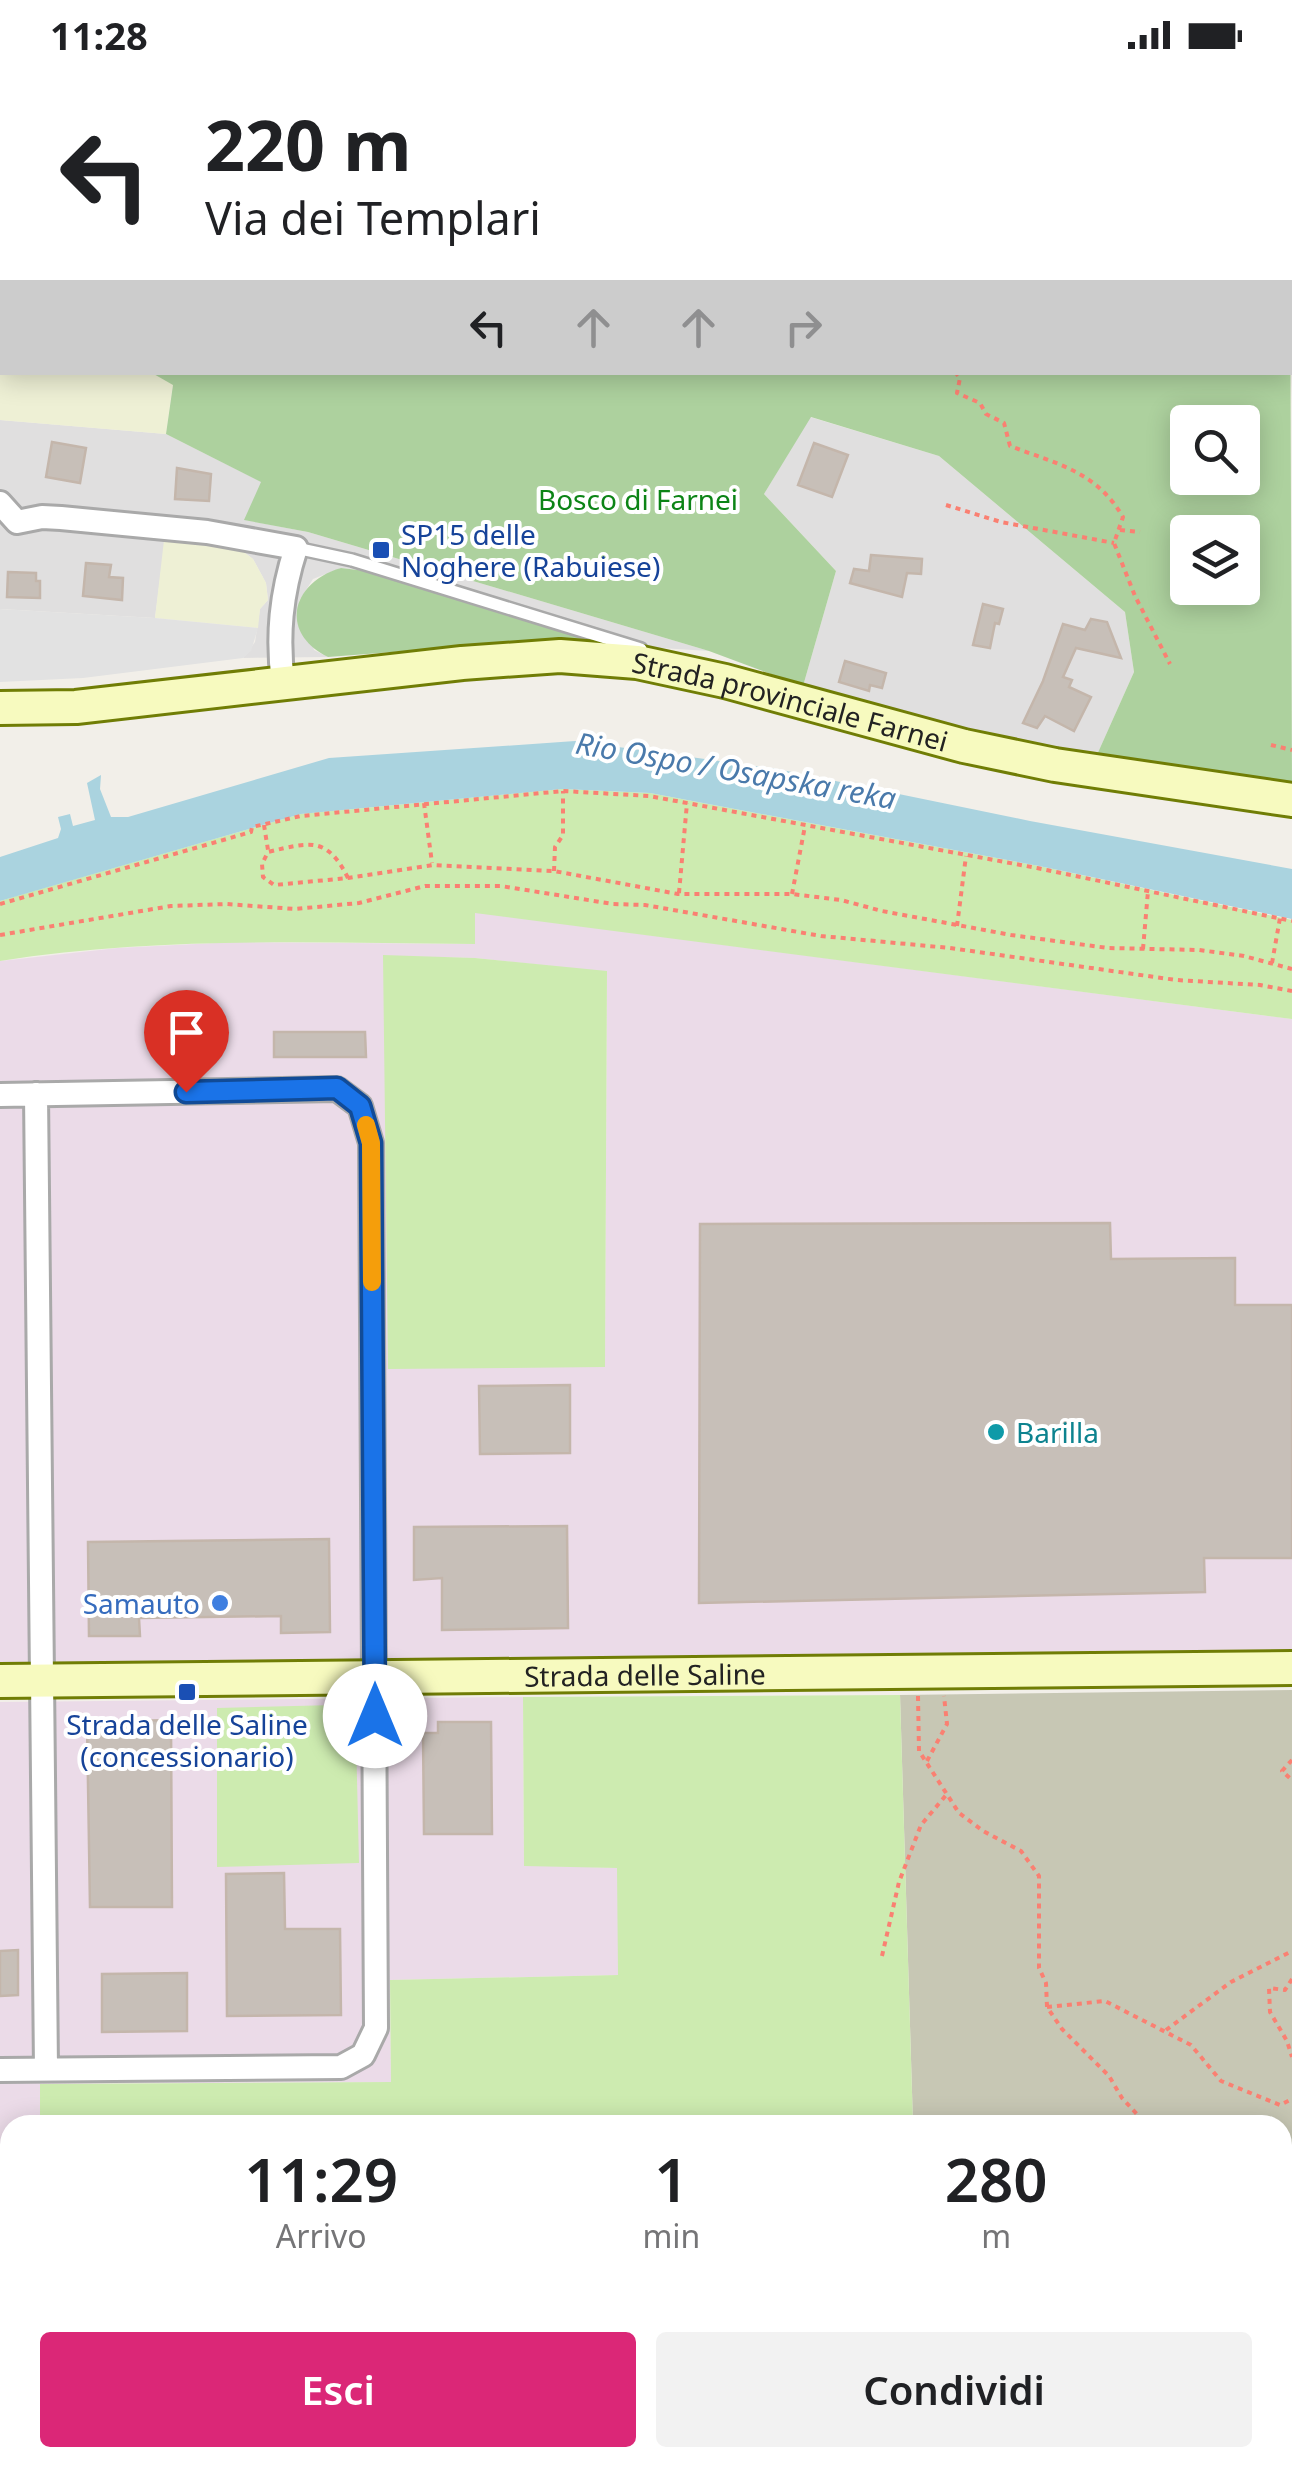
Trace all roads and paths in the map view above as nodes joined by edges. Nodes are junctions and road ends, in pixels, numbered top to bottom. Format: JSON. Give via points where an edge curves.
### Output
{"nodes":[{"id":1,"x":958,"y":375,"type":"edge"},
{"id":2,"x":0,"y":503,"type":"edge"},
{"id":3,"x":946,"y":505,"type":"dead end"},
{"id":4,"x":1118,"y":530,"type":"junction"},
{"id":5,"x":1140,"y":532,"type":"dead end"},
{"id":6,"x":1114,"y":544,"type":"junction"},
{"id":7,"x":296,"y":548,"type":"junction"},
{"id":8,"x":1170,"y":664,"type":"dead end"},
{"id":9,"x":725,"y":680,"type":"junction"},
{"id":10,"x":283,"y":684,"type":"junction"},
{"id":11,"x":0,"y":708,"type":"edge"},
{"id":12,"x":1270,"y":744,"type":"dead end"},
{"id":13,"x":1292,"y":750,"type":"edge"},
{"id":14,"x":563,"y":791,"type":"junction"},
{"id":15,"x":1292,"y":800,"type":"edge"},
{"id":16,"x":424,"y":803,"type":"junction"},
{"id":17,"x":688,"y":803,"type":"junction"},
{"id":18,"x":264,"y":824,"type":"junction"},
{"id":19,"x":806,"y":826,"type":"junction"},
{"id":20,"x":268,"y":852,"type":"junction"},
{"id":21,"x":966,"y":856,"type":"junction"},
{"id":22,"x":432,"y":864,"type":"junction"},
{"id":23,"x":554,"y":871,"type":"junction"},
{"id":24,"x":348,"y":878,"type":"junction"},
{"id":25,"x":1148,"y":891,"type":"junction"},
{"id":26,"x":678,"y":894,"type":"junction"},
{"id":27,"x":792,"y":894,"type":"junction"},
{"id":28,"x":0,"y":904,"type":"edge"},
{"id":29,"x":1280,"y":918,"type":"junction"},
{"id":30,"x":1292,"y":921,"type":"edge"},
{"id":31,"x":956,"y":926,"type":"junction"},
{"id":32,"x":0,"y":935,"type":"edge"},
{"id":33,"x":1143,"y":949,"type":"junction"},
{"id":34,"x":1272,"y":964,"type":"junction"},
{"id":35,"x":1292,"y":969,"type":"edge"},
{"id":36,"x":1292,"y":991,"type":"edge"},
{"id":37,"x":36,"y":1094,"type":"junction"},
{"id":38,"x":0,"y":1095,"type":"edge"},
{"id":39,"x":1292,"y":1668,"type":"edge"},
{"id":40,"x":931,"y":1671,"type":"junction"},
{"id":41,"x":374,"y":1677,"type":"junction"},
{"id":42,"x":42,"y":1681,"type":"junction"},
{"id":43,"x":0,"y":1682,"type":"edge"},
{"id":44,"x":1292,"y":1760,"type":"edge"},
{"id":45,"x":926,"y":1762,"type":"junction"},
{"id":46,"x":1292,"y":1780,"type":"edge"},
{"id":47,"x":947,"y":1794,"type":"junction"},
{"id":48,"x":1292,"y":1951,"type":"edge"},
{"id":49,"x":882,"y":1956,"type":"dead end"},
{"id":50,"x":1292,"y":1979,"type":"edge"},
{"id":51,"x":1047,"y":2007,"type":"junction"},
{"id":52,"x":1166,"y":2030,"type":"junction"},
{"id":53,"x":1292,"y":2058,"type":"edge"},
{"id":54,"x":46,"y":2069,"type":"junction"},
{"id":55,"x":0,"y":2070,"type":"edge"},
{"id":56,"x":1292,"y":2099,"type":"edge"},
{"id":57,"x":1138,"y":2115,"type":"edge"}],
"edges":[{"from":1,"to":4,"type":"path","via":[[958,393],[1004,423],[1010,446],[1086,474],[1115,504],[1122,517]]},
{"from":2,"to":7,"type":"street","via":[[17,522],[61,518]]},
{"from":3,"to":6,"type":"path"},
{"from":4,"to":5,"type":"path"},
{"from":4,"to":6,"type":"path"},
{"from":6,"to":8,"type":"path"},
{"from":7,"to":9,"type":"lane","via":[[569,626]]},
{"from":7,"to":10,"type":"street","via":[[283,588]]},
{"from":9,"to":10,"type":"main road","name":"Strada provinciale Farnei","via":[[637,662],[560,656]]},
{"from":9,"to":15,"type":"main road","name":"Strada provinciale Farnei","via":[[964,746]]},
{"from":10,"to":11,"type":"main road","name":"Strada provinciale Farnei","via":[[76,707]]},
{"from":12,"to":13,"type":"path"},
{"from":14,"to":16,"type":"path"},
{"from":14,"to":17,"type":"path"},
{"from":14,"to":23,"type":"path"},
{"from":16,"to":18,"type":"path"},
{"from":16,"to":22,"type":"path"},
{"from":17,"to":19,"type":"path"},
{"from":17,"to":26,"type":"path"},
{"from":18,"to":20,"type":"path"},
{"from":18,"to":28,"type":"path"},
{"from":19,"to":21,"type":"path"},
{"from":19,"to":27,"type":"path"},
{"from":20,"to":24,"type":"path","via":[[324,846]]},
{"from":20,"to":24,"type":"path","via":[[263,877],[274,885]]},
{"from":21,"to":25,"type":"path"},
{"from":21,"to":31,"type":"path"},
{"from":22,"to":23,"type":"path"},
{"from":22,"to":24,"type":"path"},
{"from":23,"to":26,"type":"path"},
{"from":25,"to":29,"type":"path"},
{"from":25,"to":33,"type":"path"},
{"from":26,"to":27,"type":"path"},
{"from":27,"to":31,"type":"path"},
{"from":29,"to":30,"type":"path"},
{"from":29,"to":34,"type":"path"},
{"from":31,"to":33,"type":"path"},
{"from":32,"to":36,"type":"path","via":[[170,906],[295,909],[359,903],[425,886],[501,886],[821,936]]},
{"from":33,"to":34,"type":"path","via":[[1200,950]]},
{"from":34,"to":35,"type":"path"},
{"from":37,"to":38,"type":"street"},
{"from":37,"to":41,"type":"street","via":[[337,1088],[360,1106],[371,1143]]},
{"from":37,"to":42,"type":"street"},
{"from":39,"to":40,"type":"main road","name":"Strada delle Saline"},
{"from":40,"to":41,"type":"main road","name":"Strada delle Saline"},
{"from":40,"to":45,"type":"path","via":[[919,1752]]},
{"from":40,"to":45,"type":"path","via":[[944,1693],[947,1724]]},
{"from":41,"to":42,"type":"main road","name":"Strada delle Saline"},
{"from":41,"to":54,"type":"street","via":[[376,2028],[363,2054],[340,2066]]},
{"from":42,"to":43,"type":"main road","name":"Strada delle Saline"},
{"from":42,"to":54,"type":"street"},
{"from":44,"to":46,"type":"path","via":[[1282,1771]]},
{"from":45,"to":47,"type":"path"},
{"from":47,"to":49,"type":"path","via":[[922,1825],[898,1882]]},
{"from":47,"to":51,"type":"path","via":[[971,1822],[1021,1851],[1039,1876],[1039,1968]]},
{"from":48,"to":52,"type":"path","via":[[1231,1982]]},
{"from":50,"to":53,"type":"path","via":[[1285,1990],[1269,1988],[1268,2000]]},
{"from":51,"to":52,"type":"path","via":[[1105,2001]]},
{"from":51,"to":57,"type":"path"},
{"from":52,"to":56,"type":"path","via":[[1192,2045],[1220,2080],[1280,2105]]},
{"from":54,"to":55,"type":"street"}]}
